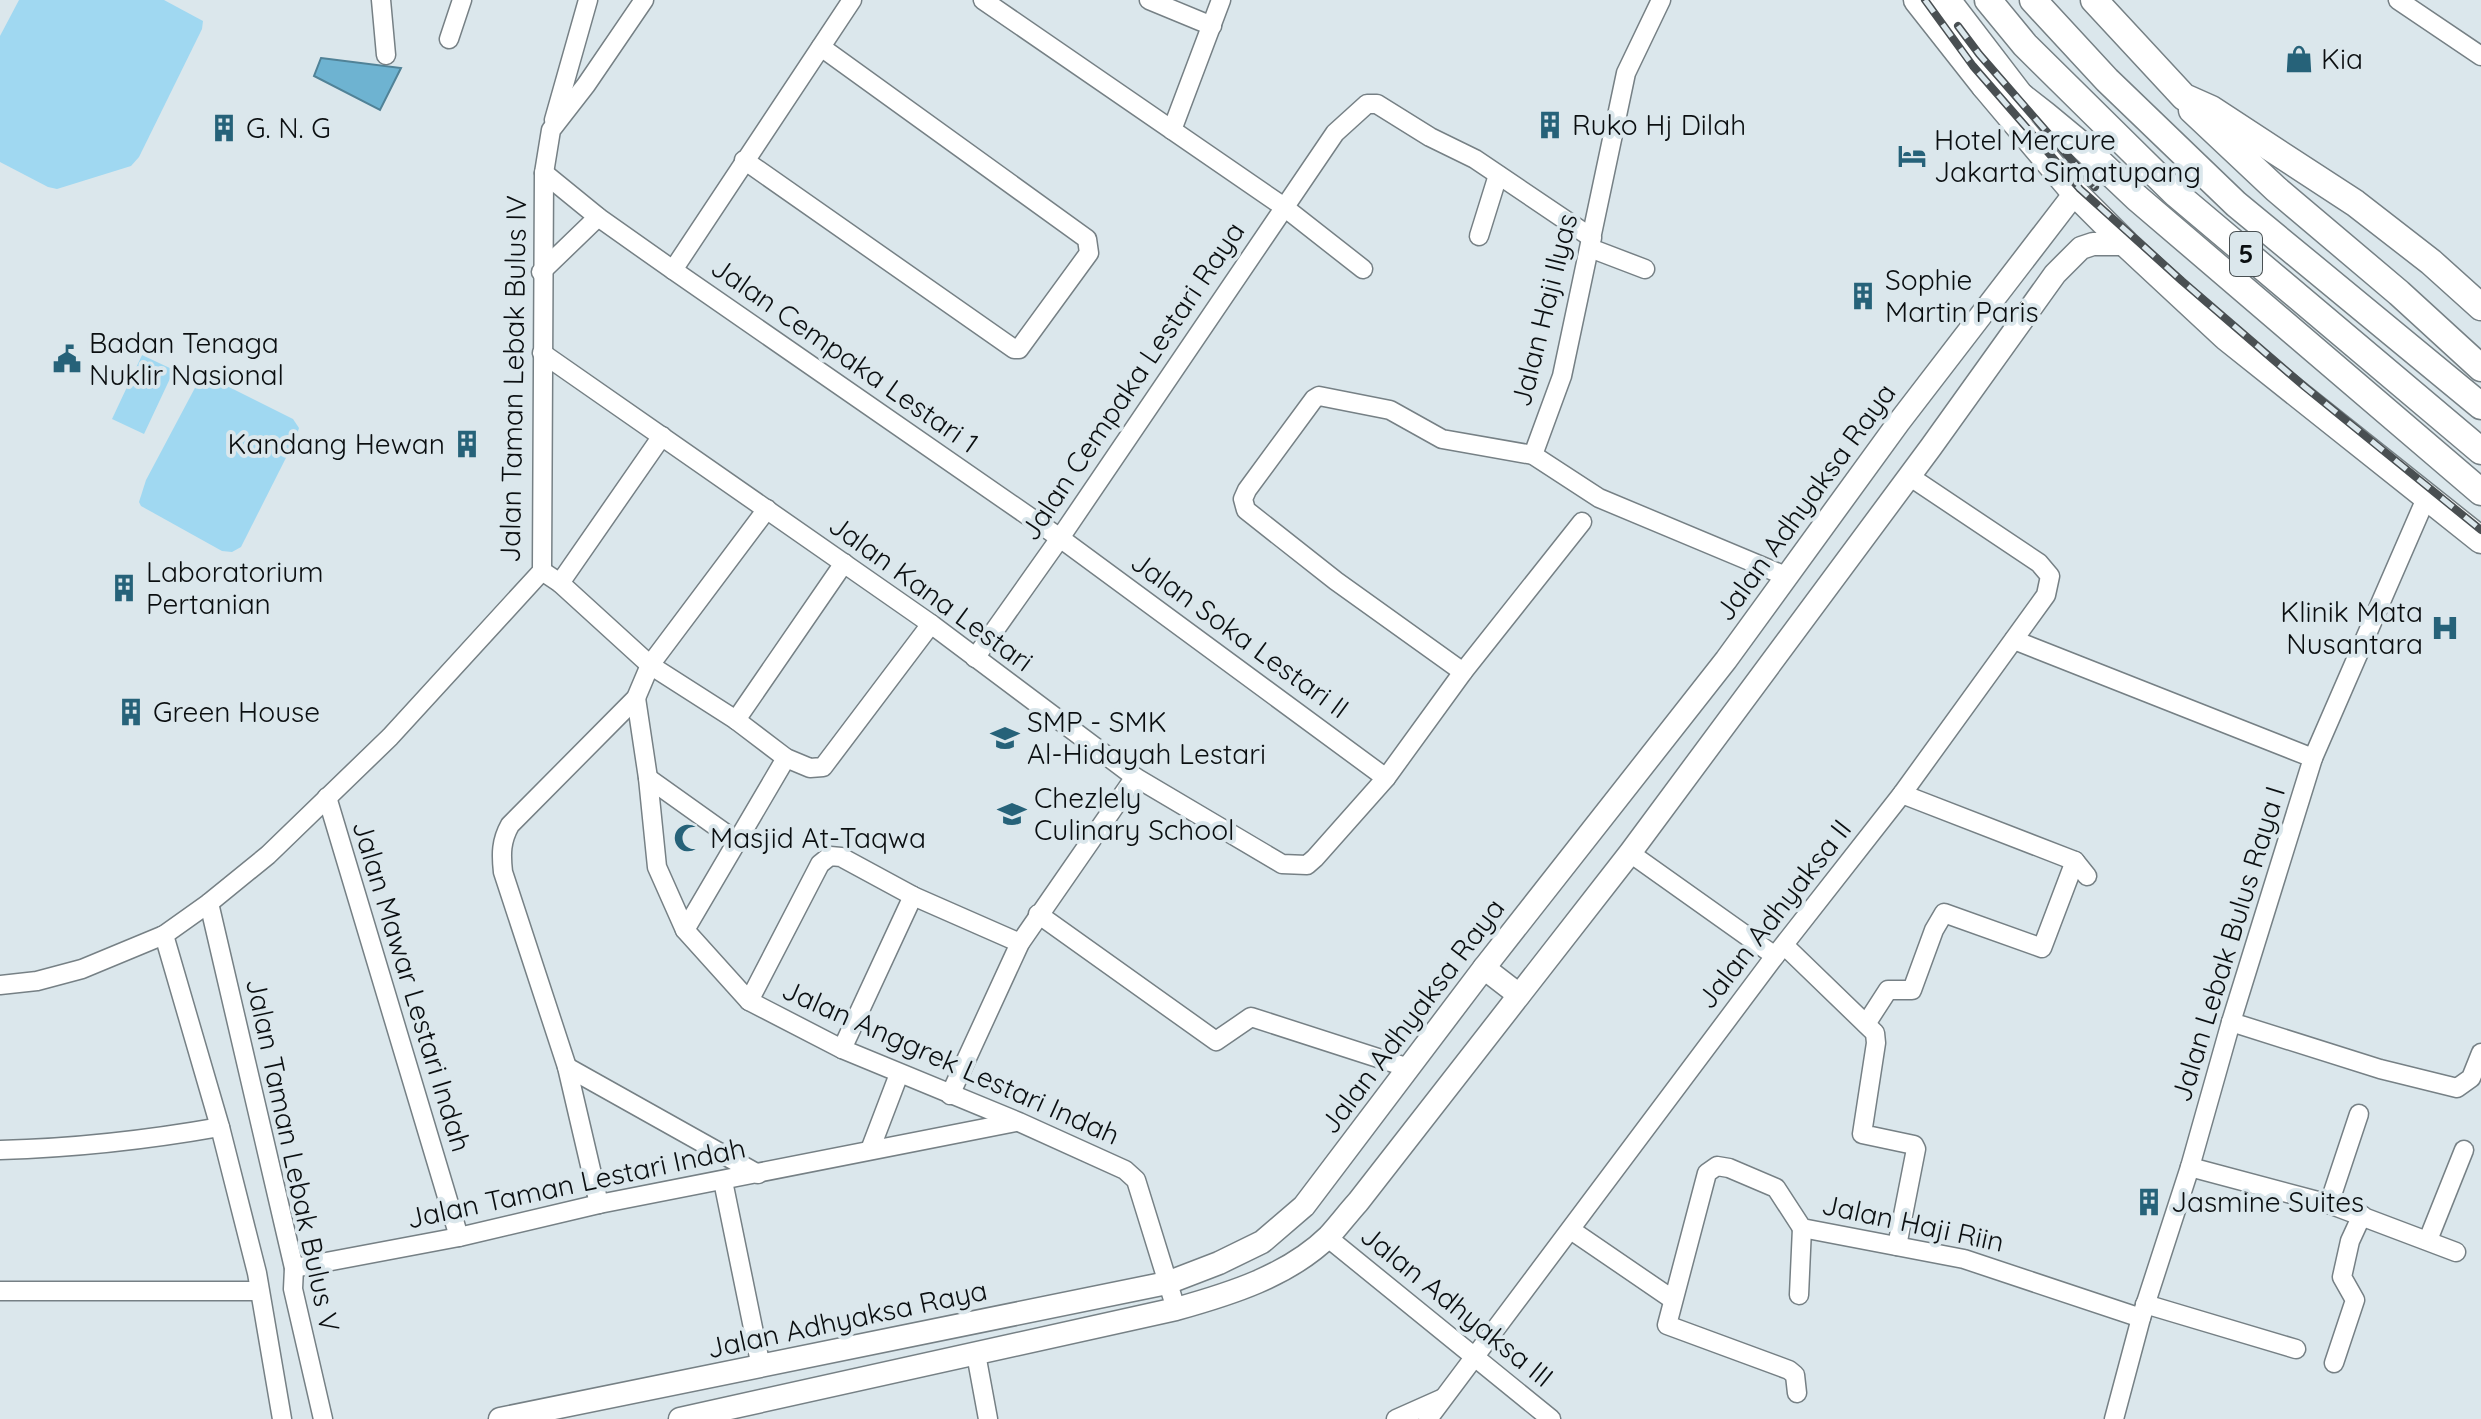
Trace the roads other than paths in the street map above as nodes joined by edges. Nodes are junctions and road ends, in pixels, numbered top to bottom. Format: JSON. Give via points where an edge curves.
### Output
{"nodes":[{"id":1,"x":381,"y":0,"type":"edge"},
{"id":2,"x":462,"y":0,"type":"edge"},
{"id":3,"x":588,"y":0,"type":"edge"},
{"id":4,"x":644,"y":0,"type":"edge"},
{"id":5,"x":852,"y":0,"type":"edge"},
{"id":6,"x":983,"y":0,"type":"edge"},
{"id":7,"x":1149,"y":0,"type":"edge"},
{"id":8,"x":1221,"y":0,"type":"edge"},
{"id":9,"x":1661,"y":0,"type":"edge"},
{"id":10,"x":1917,"y":0,"type":"edge"},
{"id":11,"x":1947,"y":0,"type":"edge"},
{"id":12,"x":1988,"y":0,"type":"edge"},
{"id":13,"x":2033,"y":0,"type":"edge"},
{"id":14,"x":2094,"y":0,"type":"edge"},
{"id":15,"x":2398,"y":0,"type":"edge"},
{"id":16,"x":1212,"y":26,"type":"junction"},
{"id":17,"x":449,"y":39,"type":"dead end"},
{"id":18,"x":821,"y":47,"type":"junction"},
{"id":19,"x":386,"y":55,"type":"dead end"},
{"id":20,"x":2481,"y":56,"type":"edge"},
{"id":21,"x":1984,"y":85,"type":"junction"},
{"id":22,"x":2022,"y":97,"type":"junction"},
{"id":23,"x":2184,"y":97,"type":"junction"},
{"id":24,"x":551,"y":130,"type":"junction"},
{"id":25,"x":1172,"y":130,"type":"junction"},
{"id":26,"x":744,"y":160,"type":"junction"},
{"id":27,"x":544,"y":173,"type":"junction"},
{"id":28,"x":1498,"y":175,"type":"junction"},
{"id":29,"x":2075,"y":193,"type":"junction"},
{"id":30,"x":1284,"y":207,"type":"junction"},
{"id":31,"x":598,"y":217,"type":"junction"},
{"id":32,"x":2117,"y":235,"type":"junction"},
{"id":33,"x":1479,"y":236,"type":"dead end"},
{"id":34,"x":1591,"y":243,"type":"junction"},
{"id":35,"x":1363,"y":269,"type":"dead end"},
{"id":36,"x":1645,"y":269,"type":"dead end"},
{"id":37,"x":673,"y":270,"type":"junction"},
{"id":38,"x":541,"y":272,"type":"junction"},
{"id":39,"x":2481,"y":307,"type":"edge"},
{"id":40,"x":542,"y":353,"type":"junction"},
{"id":41,"x":2481,"y":368,"type":"edge"},
{"id":42,"x":2481,"y":406,"type":"edge"},
{"id":43,"x":662,"y":436,"type":"junction"},
{"id":44,"x":2481,"y":451,"type":"edge"},
{"id":45,"x":1533,"y":455,"type":"junction"},
{"id":46,"x":1909,"y":476,"type":"junction"},
{"id":47,"x":2481,"y":492,"type":"edge"},
{"id":48,"x":2427,"y":496,"type":"junction"},
{"id":49,"x":767,"y":509,"type":"junction"},
{"id":50,"x":1582,"y":522,"type":"dead end"},
{"id":51,"x":1060,"y":538,"type":"junction"},
{"id":52,"x":2481,"y":540,"type":"edge"},
{"id":53,"x":844,"y":563,"type":"junction"},
{"id":54,"x":542,"y":571,"type":"junction"},
{"id":55,"x":1788,"y":577,"type":"junction"},
{"id":56,"x":560,"y":583,"type":"junction"},
{"id":57,"x":931,"y":624,"type":"junction"},
{"id":58,"x":2014,"y":640,"type":"junction"},
{"id":59,"x":975,"y":658,"type":"junction"},
{"id":60,"x":650,"y":665,"type":"junction"},
{"id":61,"x":1463,"y":672,"type":"junction"},
{"id":62,"x":636,"y":698,"type":"junction"},
{"id":63,"x":736,"y":720,"type":"junction"},
{"id":64,"x":786,"y":758,"type":"junction"},
{"id":65,"x":2313,"y":758,"type":"junction"},
{"id":66,"x":1135,"y":777,"type":"junction"},
{"id":67,"x":648,"y":778,"type":"junction"},
{"id":68,"x":1386,"y":778,"type":"junction"},
{"id":69,"x":1902,"y":794,"type":"junction"},
{"id":70,"x":327,"y":797,"type":"junction"},
{"id":71,"x":735,"y":840,"type":"junction"},
{"id":72,"x":1630,"y":853,"type":"junction"},
{"id":73,"x":913,"y":896,"type":"junction"},
{"id":74,"x":209,"y":903,"type":"junction"},
{"id":75,"x":1038,"y":914,"type":"junction"},
{"id":76,"x":685,"y":930,"type":"junction"},
{"id":77,"x":164,"y":935,"type":"junction"},
{"id":78,"x":1020,"y":943,"type":"junction"},
{"id":79,"x":1780,"y":951,"type":"junction"},
{"id":80,"x":1484,"y":968,"type":"junction"},
{"id":81,"x":0,"y":985,"type":"edge"},
{"id":82,"x":1519,"y":995,"type":"junction"},
{"id":83,"x":749,"y":1001,"type":"junction"},
{"id":84,"x":2231,"y":1022,"type":"junction"},
{"id":85,"x":1870,"y":1028,"type":"junction"},
{"id":86,"x":842,"y":1049,"type":"junction"},
{"id":87,"x":2481,"y":1053,"type":"edge"},
{"id":88,"x":567,"y":1067,"type":"junction"},
{"id":89,"x":1409,"y":1068,"type":"junction"},
{"id":90,"x":899,"y":1074,"type":"junction"},
{"id":91,"x":950,"y":1095,"type":"junction"},
{"id":92,"x":2359,"y":1114,"type":"dead end"},
{"id":93,"x":1019,"y":1122,"type":"junction"},
{"id":94,"x":220,"y":1127,"type":"junction"},
{"id":95,"x":0,"y":1150,"type":"edge"},
{"id":96,"x":870,"y":1150,"type":"junction"},
{"id":97,"x":2464,"y":1150,"type":"dead end"},
{"id":98,"x":2190,"y":1167,"type":"junction"},
{"id":99,"x":758,"y":1174,"type":"junction"},
{"id":100,"x":723,"y":1181,"type":"junction"},
{"id":101,"x":599,"y":1204,"type":"junction"},
{"id":102,"x":2329,"y":1204,"type":"junction"},
{"id":103,"x":2362,"y":1215,"type":"junction"},
{"id":104,"x":1802,"y":1228,"type":"junction"},
{"id":105,"x":1571,"y":1230,"type":"junction"},
{"id":106,"x":459,"y":1237,"type":"junction"},
{"id":107,"x":1327,"y":1237,"type":"junction"},
{"id":108,"x":2428,"y":1240,"type":"junction"},
{"id":109,"x":1897,"y":1246,"type":"junction"},
{"id":110,"x":2456,"y":1252,"type":"dead end"},
{"id":111,"x":294,"y":1268,"type":"junction"},
{"id":112,"x":1167,"y":1283,"type":"junction"},
{"id":113,"x":0,"y":1291,"type":"edge"},
{"id":114,"x":259,"y":1291,"type":"junction"},
{"id":115,"x":1799,"y":1295,"type":"dead end"},
{"id":116,"x":1672,"y":1299,"type":"junction"},
{"id":117,"x":1176,"y":1309,"type":"junction"},
{"id":118,"x":2143,"y":1311,"type":"junction"},
{"id":119,"x":2296,"y":1349,"type":"dead end"},
{"id":120,"x":976,"y":1354,"type":"junction"},
{"id":121,"x":1473,"y":1357,"type":"junction"},
{"id":122,"x":2334,"y":1363,"type":"dead end"},
{"id":123,"x":761,"y":1367,"type":"junction"},
{"id":124,"x":1797,"y":1393,"type":"dead end"},
{"id":125,"x":1444,"y":1398,"type":"junction"},
{"id":126,"x":282,"y":1419,"type":"edge"},
{"id":127,"x":323,"y":1419,"type":"edge"},
{"id":128,"x":500,"y":1419,"type":"edge"},
{"id":129,"x":680,"y":1419,"type":"edge"},
{"id":130,"x":988,"y":1419,"type":"edge"},
{"id":131,"x":1396,"y":1419,"type":"edge"},
{"id":132,"x":1428,"y":1419,"type":"edge"},
{"id":133,"x":1551,"y":1419,"type":"edge"},
{"id":134,"x":2114,"y":1419,"type":"edge"}],
"edges":[{"from":1,"to":19,"type":"street"},
{"from":2,"to":17,"type":"street"},
{"from":3,"to":24,"type":"street"},
{"from":4,"to":24,"type":"street","name":"Jalan Taman Lebak Bulus IV"},
{"from":5,"to":18,"type":"street"},
{"from":6,"to":25,"type":"street"},
{"from":7,"to":16,"type":"street"},
{"from":8,"to":16,"type":"street"},
{"from":9,"to":34,"type":"street","name":"Jalan Haji Ilyas","via":[[1626,73]]},
{"from":10,"to":21,"type":"highway"},
{"from":11,"to":22,"type":"highway"},
{"from":12,"to":44,"type":"highway","number":"5","via":[[2025,45],[2175,193]]},
{"from":13,"to":42,"type":"highway","number":"5","via":[[2226,194]]},
{"from":14,"to":23,"type":"highway"},
{"from":15,"to":20,"type":"street"},
{"from":16,"to":25,"type":"street"},
{"from":18,"to":26,"type":"street"},
{"from":18,"to":26,"type":"street","via":[[1049,209],[1087,239],[1089,253],[1014,349]]},
{"from":21,"to":22,"type":"highway"},
{"from":21,"to":29,"type":"highway"},
{"from":22,"to":32,"type":"highway","via":[[2078,168]]},
{"from":22,"to":47,"type":"highway"},
{"from":23,"to":39,"type":"highway","via":[[2211,109],[2355,203]]},
{"from":23,"to":41,"type":"highway","via":[[2195,115],[2276,189]]},
{"from":24,"to":27,"type":"street","name":"Jalan Taman Lebak Bulus IV"},
{"from":25,"to":30,"type":"street"},
{"from":26,"to":37,"type":"street"},
{"from":27,"to":31,"type":"street","name":"Jalan Cempaka Lestari 1"},
{"from":27,"to":38,"type":"street","name":"Jalan Taman Lebak Bulus IV"},
{"from":28,"to":30,"type":"street","name":"Jalan Cempaka Lestari Raya","via":[[1377,104],[1367,104],[1335,133]]},
{"from":28,"to":33,"type":"street"},
{"from":28,"to":34,"type":"street"},
{"from":29,"to":32,"type":"highway"},
{"from":29,"to":55,"type":"main road","name":"Jalan Adhyaksa Raya","via":[[1889,435]]},
{"from":30,"to":35,"type":"street"},
{"from":30,"to":51,"type":"street","name":"Jalan Cempaka Lestari Raya"},
{"from":31,"to":37,"type":"street","name":"Jalan Cempaka Lestari 1"},
{"from":31,"to":38,"type":"street"},
{"from":32,"to":46,"type":"main road","via":[[2069,257]]},
{"from":32,"to":48,"type":"highway","via":[[2226,337]]},
{"from":34,"to":36,"type":"street"},
{"from":34,"to":45,"type":"street","name":"Jalan Haji Ilyas","via":[[1562,376]]},
{"from":37,"to":51,"type":"street","name":"Jalan Cempaka Lestari 1"},
{"from":38,"to":40,"type":"street","name":"Jalan Taman Lebak Bulus IV"},
{"from":40,"to":43,"type":"street","name":"Jalan Kana Lestari"},
{"from":40,"to":54,"type":"street","name":"Jalan Taman Lebak Bulus IV"},
{"from":43,"to":49,"type":"street","name":"Jalan Kana Lestari"},
{"from":43,"to":56,"type":"street"},
{"from":45,"to":55,"type":"street","via":[[1607,502]]},
{"from":45,"to":61,"type":"street","via":[[1442,439],[1390,410],[1319,396],[1243,499],[1246,510],[1336,581]]},
{"from":46,"to":58,"type":"street","name":"Jalan Adhyaksa II","via":[[2039,563],[2050,576],[2046,595]]},
{"from":46,"to":72,"type":"main road"},
{"from":48,"to":52,"type":"highway"},
{"from":48,"to":65,"type":"street","name":"Jalan Lebak Bulus Raya I"},
{"from":49,"to":53,"type":"street","name":"Jalan Kana Lestari"},
{"from":49,"to":60,"type":"street"},
{"from":50,"to":61,"type":"street"},
{"from":51,"to":59,"type":"street","name":"Jalan Cempaka Lestari Raya"},
{"from":51,"to":68,"type":"street","name":"Jalan Soka Lestari II"},
{"from":53,"to":57,"type":"street","name":"Jalan Kana Lestari"},
{"from":53,"to":63,"type":"street"},
{"from":54,"to":56,"type":"street"},
{"from":54,"to":70,"type":"street","name":"Jalan Taman Lebak Bulus IV","via":[[390,737]]},
{"from":55,"to":80,"type":"main road","name":"Jalan Adhyaksa Raya"},
{"from":56,"to":60,"type":"street"},
{"from":57,"to":59,"type":"street","name":"Jalan Kana Lestari"},
{"from":57,"to":64,"type":"street","via":[[823,767],[810,768]]},
{"from":58,"to":65,"type":"street"},
{"from":58,"to":69,"type":"street","name":"Jalan Adhyaksa II"},
{"from":59,"to":66,"type":"street","name":"Jalan Kana Lestari"},
{"from":60,"to":62,"type":"street"},
{"from":60,"to":63,"type":"street"},
{"from":61,"to":68,"type":"street"},
{"from":62,"to":67,"type":"street","name":"Jalan Anggrek Lestari Indah"},
{"from":62,"to":88,"type":"street","via":[[503,837],[503,872]]},
{"from":63,"to":64,"type":"street"},
{"from":64,"to":71,"type":"street"},
{"from":65,"to":84,"type":"street","name":"Jalan Lebak Bulus Raya I"},
{"from":66,"to":68,"type":"street","name":"Jalan Kana Lestari","via":[[1282,864],[1294,866],[1315,858]]},
{"from":66,"to":75,"type":"street"},
{"from":67,"to":71,"type":"street"},
{"from":67,"to":76,"type":"street","name":"Jalan Anggrek Lestari Indah","via":[[657,867]]},
{"from":69,"to":79,"type":"street","name":"Jalan Adhyaksa II"},
{"from":69,"to":85,"type":"street","via":[[2081,868],[2042,948],[1944,913],[1912,990],[1888,990]]},
{"from":70,"to":74,"type":"street","name":"Jalan Taman Lebak Bulus IV"},
{"from":70,"to":106,"type":"street","name":"Jalan Mawar Lestari Indah"},
{"from":71,"to":76,"type":"street"},
{"from":72,"to":79,"type":"street"},
{"from":72,"to":82,"type":"main road"},
{"from":73,"to":78,"type":"street"},
{"from":73,"to":83,"type":"street","via":[[830,856],[820,864]]},
{"from":73,"to":86,"type":"street"},
{"from":74,"to":77,"type":"street","name":"Jalan Taman Lebak Bulus IV"},
{"from":74,"to":111,"type":"street","name":"Jalan Taman Lebak Bulus V"},
{"from":75,"to":78,"type":"street"},
{"from":75,"to":89,"type":"street","via":[[1216,1041],[1251,1017]]},
{"from":76,"to":83,"type":"street","name":"Jalan Anggrek Lestari Indah"},
{"from":77,"to":81,"type":"street","name":"Jalan Taman Lebak Bulus IV","via":[[61,976]]},
{"from":77,"to":94,"type":"street"},
{"from":78,"to":91,"type":"street"},
{"from":79,"to":85,"type":"street"},
{"from":79,"to":105,"type":"street","name":"Jalan Adhyaksa II"},
{"from":80,"to":82,"type":"main road"},
{"from":80,"to":89,"type":"main road","name":"Jalan Adhyaksa Raya"},
{"from":82,"to":107,"type":"main road"},
{"from":83,"to":86,"type":"street","name":"Jalan Anggrek Lestari Indah"},
{"from":84,"to":87,"type":"street","via":[[2457,1088],[2471,1078]]},
{"from":84,"to":98,"type":"street","name":"Jalan Lebak Bulus Raya I"},
{"from":85,"to":109,"type":"street","via":[[1876,1043],[1862,1134],[1916,1149]]},
{"from":86,"to":90,"type":"street","name":"Jalan Anggrek Lestari Indah"},
{"from":88,"to":99,"type":"street"},
{"from":88,"to":101,"type":"street"},
{"from":89,"to":112,"type":"main road","name":"Jalan Adhyaksa Raya","via":[[1304,1206],[1262,1242]]},
{"from":90,"to":91,"type":"street","name":"Jalan Anggrek Lestari Indah"},
{"from":90,"to":96,"type":"street"},
{"from":91,"to":93,"type":"street","name":"Jalan Anggrek Lestari Indah"},
{"from":92,"to":102,"type":"street"},
{"from":93,"to":96,"type":"street","name":"Jalan Taman Lestari Indah"},
{"from":93,"to":112,"type":"street","name":"Jalan Anggrek Lestari Indah","via":[[1125,1170],[1136,1180]]},
{"from":94,"to":95,"type":"street","via":[[55,1149]]},
{"from":94,"to":114,"type":"street"},
{"from":96,"to":99,"type":"street","name":"Jalan Taman Lestari Indah"},
{"from":97,"to":108,"type":"street"},
{"from":98,"to":102,"type":"street"},
{"from":98,"to":118,"type":"street","name":"Jalan Lebak Bulus Raya I"},
{"from":99,"to":100,"type":"street","name":"Jalan Taman Lestari Indah"},
{"from":100,"to":101,"type":"street","name":"Jalan Taman Lestari Indah"},
{"from":100,"to":123,"type":"street"},
{"from":101,"to":106,"type":"street","name":"Jalan Taman Lestari Indah"},
{"from":102,"to":103,"type":"street"},
{"from":103,"to":108,"type":"street"},
{"from":103,"to":122,"type":"street","via":[[2342,1277],[2355,1300]]},
{"from":104,"to":109,"type":"street","name":"Jalan Haji Riin"},
{"from":104,"to":115,"type":"street"},
{"from":104,"to":116,"type":"street","name":"Jalan Haji Riin","via":[[1776,1188],[1717,1166],[1707,1173]]},
{"from":105,"to":116,"type":"street"},
{"from":105,"to":121,"type":"street","name":"Jalan Adhyaksa II"},
{"from":106,"to":111,"type":"street","name":"Jalan Taman Lestari Indah"},
{"from":107,"to":117,"type":"main road","via":[[1241,1291]]},
{"from":107,"to":121,"type":"street","name":"Jalan Adhyaksa III"},
{"from":108,"to":110,"type":"street"},
{"from":109,"to":118,"type":"street","name":"Jalan Haji Riin","via":[[1964,1259]]},
{"from":111,"to":127,"type":"street","name":"Jalan Taman Lebak Bulus V","via":[[293,1289]]},
{"from":112,"to":117,"type":"street","name":"Jalan Anggrek Lestari Indah"},
{"from":112,"to":123,"type":"main road","name":"Jalan Adhyaksa Raya"},
{"from":113,"to":114,"type":"street"},
{"from":114,"to":126,"type":"street"},
{"from":116,"to":124,"type":"street","via":[[1668,1327],[1789,1370],[1795,1375]]},
{"from":117,"to":120,"type":"main road"},
{"from":118,"to":119,"type":"street","name":"Jalan Haji Riin"},
{"from":118,"to":134,"type":"street","name":"Jalan Lebak Bulus Raya I"},
{"from":120,"to":129,"type":"main road"},
{"from":120,"to":130,"type":"street"},
{"from":121,"to":125,"type":"street","name":"Jalan Adhyaksa II"},
{"from":121,"to":133,"type":"street","name":"Jalan Adhyaksa III"},
{"from":123,"to":128,"type":"main road","name":"Jalan Adhyaksa Raya"},
{"from":125,"to":131,"type":"street"},
{"from":125,"to":132,"type":"street","name":"Jalan Adhyaksa II"}]}
